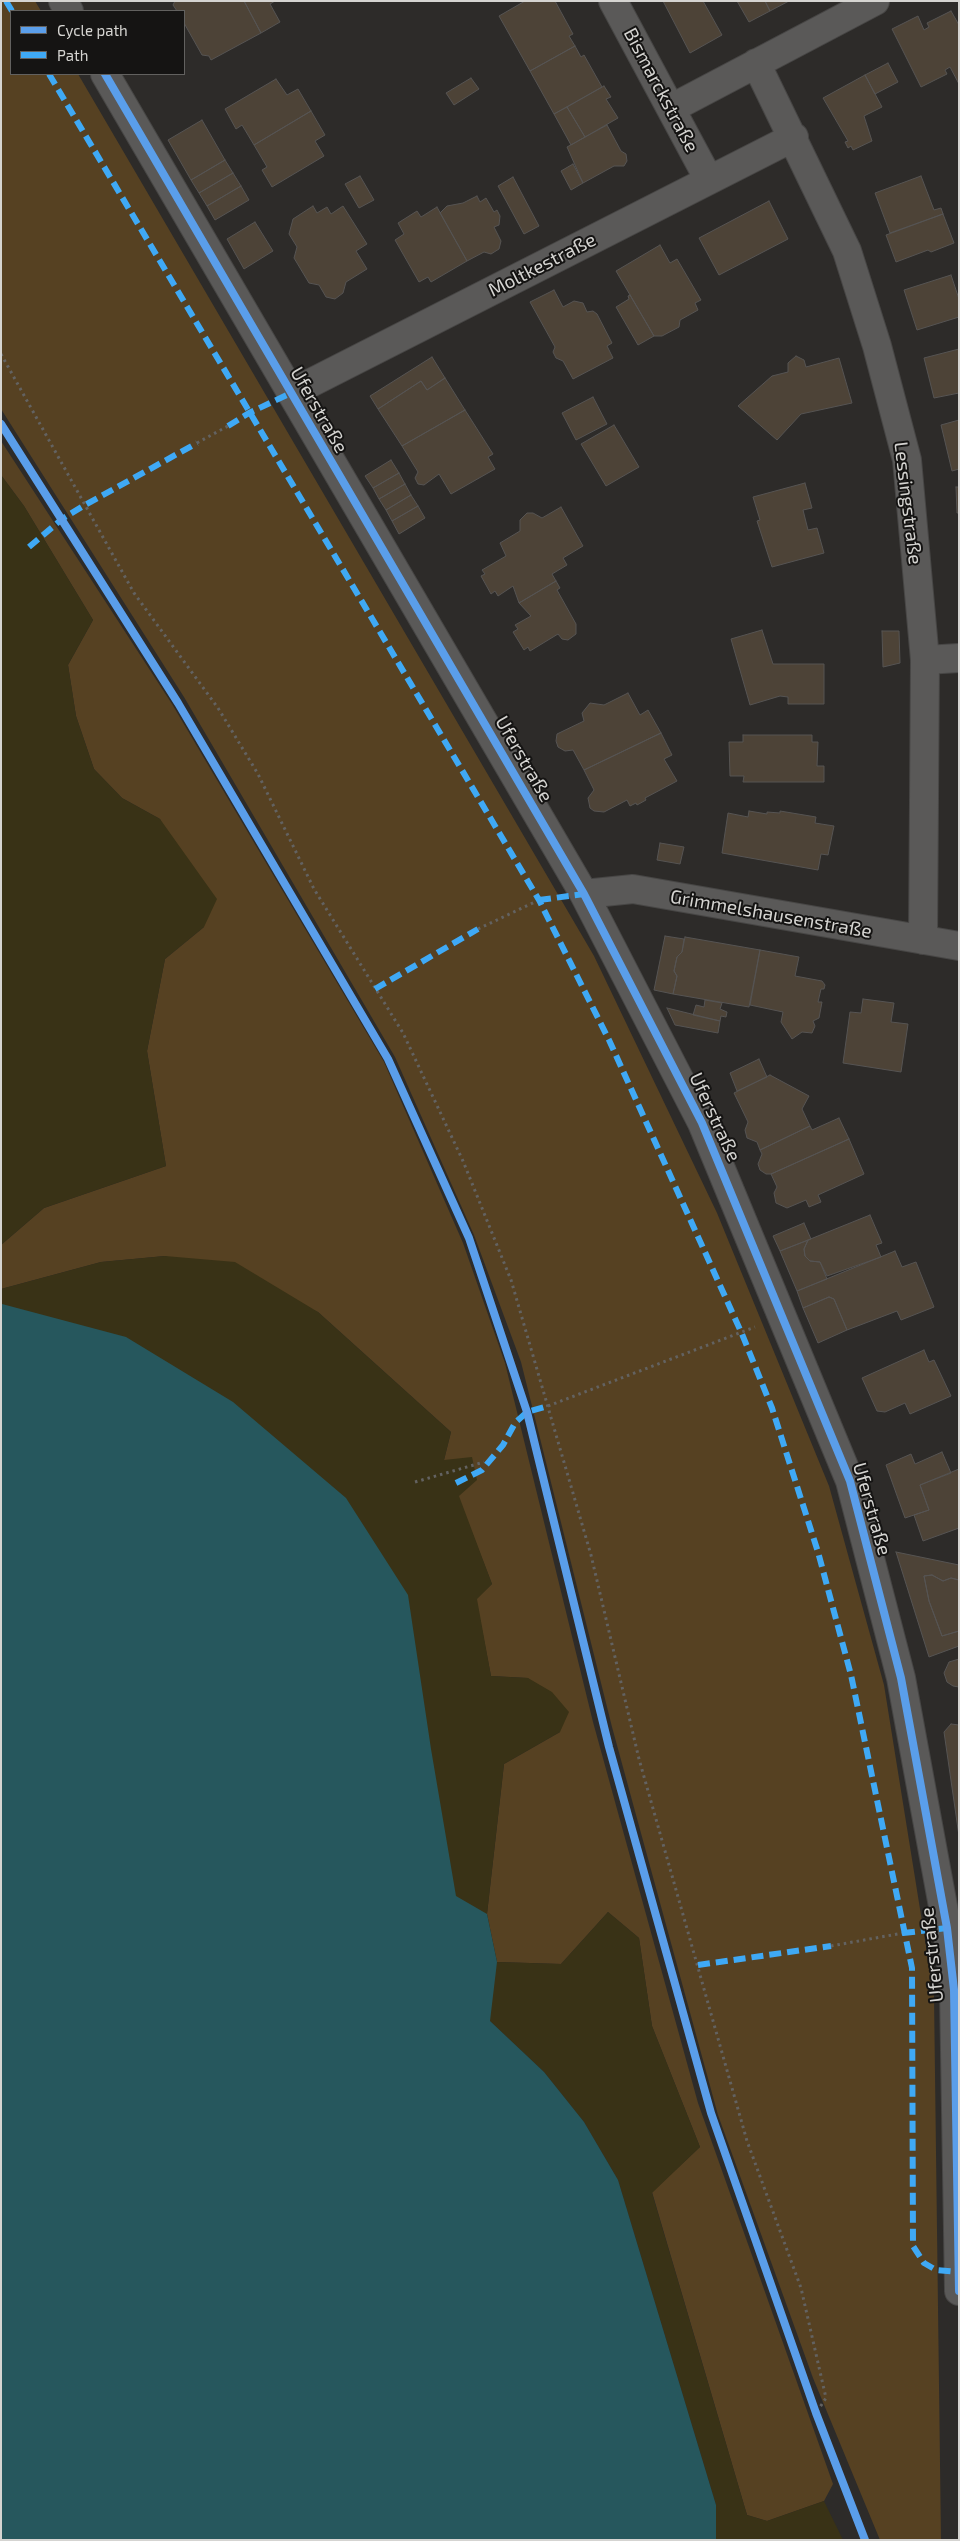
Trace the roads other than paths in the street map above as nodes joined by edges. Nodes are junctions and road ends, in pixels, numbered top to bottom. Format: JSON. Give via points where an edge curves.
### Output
{"nodes":[{"id":1,"x":613,"y":1,"type":"edge"},
{"id":2,"x":874,"y":1,"type":"edge"},
{"id":3,"x":756,"y":63,"type":"junction"},
{"id":4,"x":106,"y":75,"type":"edge"},
{"id":5,"x":672,"y":108,"type":"junction"},
{"id":6,"x":794,"y":137,"type":"junction"},
{"id":7,"x":709,"y":180,"type":"junction"},
{"id":8,"x":291,"y":393,"type":"junction"},
{"id":9,"x":959,"y":658,"type":"edge"},
{"id":10,"x":925,"y":660,"type":"junction"},
{"id":11,"x":584,"y":894,"type":"junction"},
{"id":12,"x":923,"y":940,"type":"junction"},
{"id":13,"x":959,"y":946,"type":"edge"},
{"id":14,"x":953,"y":1929,"type":"edge"},
{"id":15,"x":959,"y":2291,"type":"edge"}],
"edges":[{"from":1,"to":5,"type":"street","name":"Bismarckstraße"},
{"from":2,"to":3,"type":"street"},
{"from":3,"to":5,"type":"street"},
{"from":3,"to":6,"type":"street","name":"Lessingstraße"},
{"from":4,"to":8,"type":"street","name":"Uferstraße"},
{"from":5,"to":7,"type":"street","name":"Bismarckstraße"},
{"from":6,"to":7,"type":"street","name":"Moltkestraße"},
{"from":6,"to":10,"type":"street","name":"Lessingstraße","via":[[847,251],[878,346],[904,451]]},
{"from":7,"to":8,"type":"street","name":"Moltkestraße"},
{"from":8,"to":11,"type":"street","name":"Uferstraße"},
{"from":9,"to":10,"type":"street"},
{"from":10,"to":12,"type":"street","name":"Lessingstraße"},
{"from":11,"to":12,"type":"street","name":"Grimmelshausenstraße","via":[[633,890]]},
{"from":11,"to":14,"type":"street","name":"Uferstraße","via":[[702,1123],[850,1481],[900,1678]]},
{"from":12,"to":13,"type":"street","name":"Grimmelshausenstraße"},
{"from":14,"to":15,"type":"street","name":"Uferstraße"}]}
